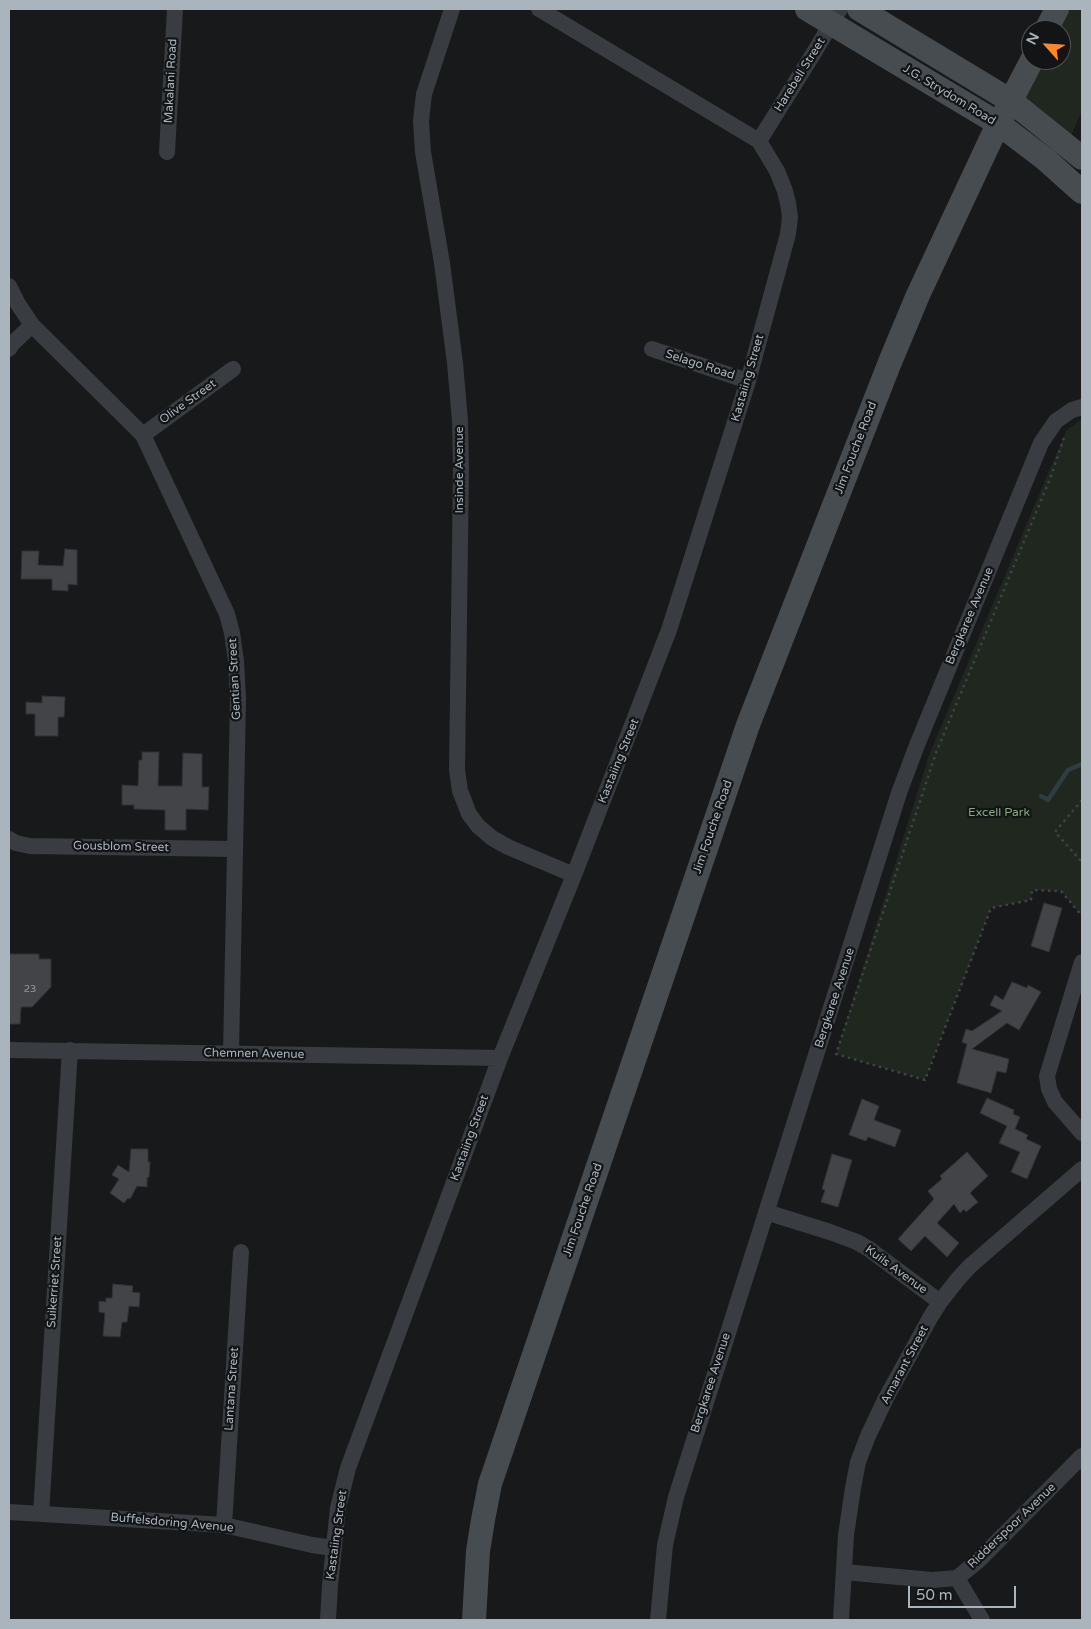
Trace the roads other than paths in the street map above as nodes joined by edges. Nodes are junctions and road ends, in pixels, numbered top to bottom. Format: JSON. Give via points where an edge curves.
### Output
{"nodes":[{"id":1,"x":174,"y":9,"type":"edge"},
{"id":2,"x":452,"y":9,"type":"edge"},
{"id":3,"x":539,"y":9,"type":"edge"},
{"id":4,"x":807,"y":9,"type":"edge"},
{"id":5,"x":859,"y":9,"type":"edge"},
{"id":6,"x":835,"y":16,"type":"edge"},
{"id":7,"x":1027,"y":70,"type":"edge"},
{"id":8,"x":1011,"y":101,"type":"junction"},
{"id":9,"x":999,"y":124,"type":"junction"},
{"id":10,"x":759,"y":141,"type":"junction"},
{"id":11,"x":167,"y":152,"type":"dead end"},
{"id":12,"x":1082,"y":158,"type":"edge"},
{"id":13,"x":1082,"y":192,"type":"edge"},
{"id":14,"x":9,"y":286,"type":"edge"},
{"id":15,"x":32,"y":325,"type":"junction"},
{"id":16,"x":652,"y":348,"type":"dead end"},
{"id":17,"x":9,"y":349,"type":"edge"},
{"id":18,"x":233,"y":368,"type":"dead end"},
{"id":19,"x":748,"y":381,"type":"junction"},
{"id":20,"x":1082,"y":407,"type":"edge"},
{"id":21,"x":143,"y":435,"type":"junction"},
{"id":22,"x":9,"y":840,"type":"edge"},
{"id":23,"x":234,"y":849,"type":"junction"},
{"id":24,"x":574,"y":875,"type":"junction"},
{"id":25,"x":1082,"y":962,"type":"edge"},
{"id":26,"x":9,"y":1050,"type":"edge"},
{"id":27,"x":70,"y":1050,"type":"junction"},
{"id":28,"x":230,"y":1054,"type":"junction"},
{"id":29,"x":500,"y":1058,"type":"junction"},
{"id":30,"x":1082,"y":1133,"type":"edge"},
{"id":31,"x":1082,"y":1168,"type":"edge"},
{"id":32,"x":766,"y":1212,"type":"junction"},
{"id":33,"x":241,"y":1252,"type":"dead end"},
{"id":34,"x":940,"y":1302,"type":"junction"},
{"id":35,"x":1082,"y":1456,"type":"edge"},
{"id":36,"x":9,"y":1512,"type":"edge"},
{"id":37,"x":41,"y":1514,"type":"junction"},
{"id":38,"x":224,"y":1525,"type":"junction"},
{"id":39,"x":333,"y":1548,"type":"junction"},
{"id":40,"x":844,"y":1572,"type":"junction"},
{"id":41,"x":958,"y":1578,"type":"junction"},
{"id":42,"x":328,"y":1620,"type":"edge"},
{"id":43,"x":474,"y":1620,"type":"edge"},
{"id":44,"x":658,"y":1620,"type":"edge"},
{"id":45,"x":841,"y":1620,"type":"edge"},
{"id":46,"x":982,"y":1620,"type":"edge"}],
"edges":[{"from":1,"to":11,"type":"street","name":"Makalani Road"},
{"from":2,"to":24,"type":"street","name":"Insinde Avenue","via":[[424,94],[421,121],[455,363],[460,421],[457,770],[460,792],[469,814],[492,838],[508,848]]},
{"from":3,"to":10,"type":"street","name":"Kastaiing Street"},
{"from":4,"to":6,"type":"street","name":"J.G. Strydom Road"},
{"from":5,"to":8,"type":"street"},
{"from":6,"to":9,"type":"street","name":"J.G. Strydom Road"},
{"from":6,"to":10,"type":"street","name":"Harebell Street"},
{"from":7,"to":8,"type":"street","name":"Jim Fouche Road"},
{"from":8,"to":9,"type":"street","name":"Jim Fouche Road"},
{"from":8,"to":12,"type":"street"},
{"from":9,"to":13,"type":"street","name":"J.G. Strydom Road"},
{"from":9,"to":43,"type":"street","name":"Jim Fouche Road","via":[[890,362],[748,725],[490,1484],[478,1551]]},
{"from":10,"to":19,"type":"street","name":"Kastaiing Street","via":[[777,170],[790,217]]},
{"from":14,"to":15,"type":"street","name":"Gentian Street"},
{"from":15,"to":17,"type":"street"},
{"from":15,"to":21,"type":"street","name":"Gentian Street"},
{"from":16,"to":19,"type":"street","name":"Selago Road"},
{"from":18,"to":21,"type":"street","name":"Olive Street"},
{"from":19,"to":24,"type":"street","name":"Kastaiing Street","via":[[669,630]]},
{"from":20,"to":32,"type":"street","name":"Bergkaree Avenue","via":[[1056,421],[1041,443],[917,745]]},
{"from":21,"to":23,"type":"street","name":"Gentian Street","via":[[228,614],[238,699]]},
{"from":22,"to":23,"type":"street","name":"Gousblom Street","via":[[30,846]]},
{"from":23,"to":28,"type":"street","name":"Gentian Street"},
{"from":24,"to":29,"type":"street","name":"Kastaiing Street"},
{"from":25,"to":30,"type":"street","via":[[1047,1076],[1055,1102]]},
{"from":26,"to":27,"type":"street","name":"Chemnen Avenue"},
{"from":27,"to":28,"type":"street","name":"Chemnen Avenue"},
{"from":27,"to":37,"type":"street","name":"Suikerriet Street"},
{"from":28,"to":29,"type":"street","name":"Chemnen Avenue"},
{"from":29,"to":39,"type":"street","name":"Kastaiing Street","via":[[348,1468]]},
{"from":31,"to":34,"type":"street","name":"Amarant Street","via":[[970,1266]]},
{"from":32,"to":34,"type":"street","name":"Kuils Avenue","via":[[857,1242]]},
{"from":32,"to":44,"type":"street","name":"Bergkaree Avenue","via":[[676,1496],[665,1545]]},
{"from":33,"to":38,"type":"street","name":"Lantana Street"},
{"from":34,"to":40,"type":"street","name":"Amarant Street","via":[[886,1398],[858,1462],[846,1535]]},
{"from":35,"to":41,"type":"street","name":"Ridderspoor Avenue"},
{"from":36,"to":37,"type":"street","name":"Buffelsdoring Avenue"},
{"from":37,"to":38,"type":"street","name":"Buffelsdoring Avenue"},
{"from":38,"to":39,"type":"street","name":"Buffelsdoring Avenue"},
{"from":39,"to":42,"type":"street","name":"Kastaiing Street"},
{"from":40,"to":41,"type":"street","name":"Ridderspoor Avenue","via":[[932,1580]]},
{"from":40,"to":45,"type":"street","name":"Amarant Street"},
{"from":41,"to":46,"type":"street"}]}
